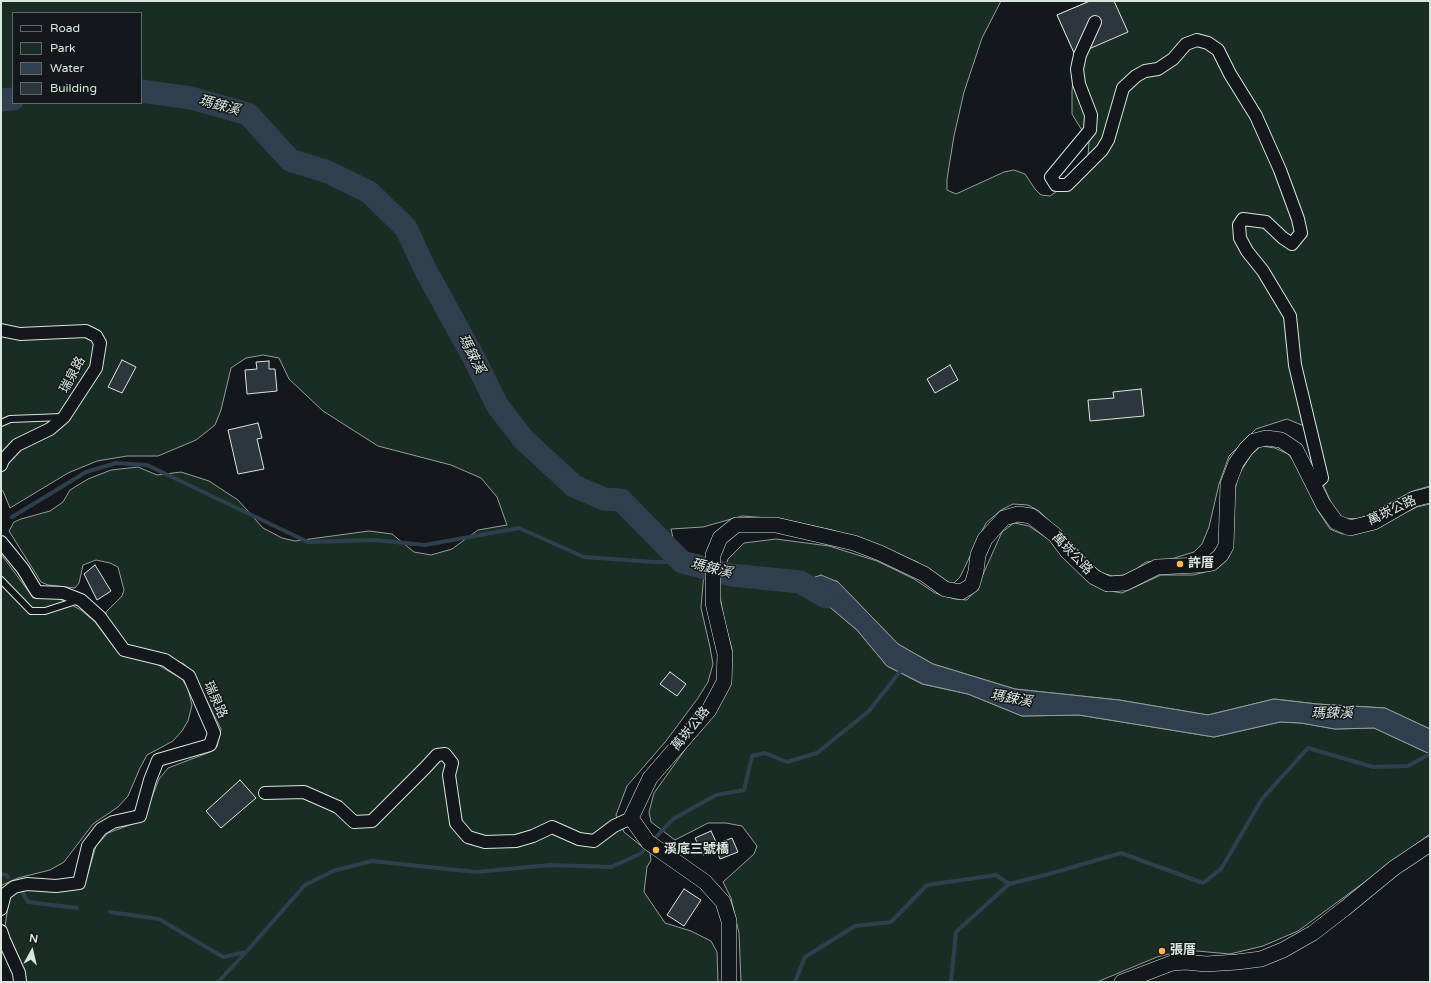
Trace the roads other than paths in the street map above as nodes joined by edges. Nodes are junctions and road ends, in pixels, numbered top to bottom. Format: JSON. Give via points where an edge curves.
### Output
{"nodes":[{"id":1,"x":1095,"y":22,"type":"dead end"},
{"id":2,"x":1,"y":330,"type":"edge"},
{"id":3,"x":64,"y":417,"type":"junction"},
{"id":4,"x":1,"y":422,"type":"edge"},
{"id":5,"x":1,"y":465,"type":"edge"},
{"id":6,"x":1314,"y":485,"type":"junction"},
{"id":7,"x":1430,"y":495,"type":"edge"},
{"id":8,"x":1,"y":542,"type":"edge"},
{"id":9,"x":1,"y":580,"type":"edge"},
{"id":10,"x":80,"y":600,"type":"junction"},
{"id":11,"x":265,"y":793,"type":"dead end"},
{"id":12,"x":631,"y":818,"type":"junction"},
{"id":13,"x":1430,"y":844,"type":"edge"},
{"id":14,"x":1,"y":908,"type":"edge"},
{"id":15,"x":1,"y":930,"type":"edge"},
{"id":16,"x":20,"y":982,"type":"edge"},
{"id":17,"x":729,"y":982,"type":"edge"},
{"id":18,"x":1122,"y":982,"type":"edge"}],
"edges":[{"from":1,"to":6,"type":"street","via":[[1080,55],[1077,69],[1079,84],[1091,115],[1090,130],[1051,177],[1056,186],[1066,185],[1102,150],[1108,140],[1123,88],[1136,76],[1145,71],[1158,69],[1173,59],[1186,44],[1197,40],[1208,42],[1218,50],[1256,116],[1298,219],[1301,233],[1292,244],[1266,222],[1243,219],[1239,225],[1240,238],[1247,251],[1263,271],[1290,316],[1294,365],[1322,478]]},
{"from":2,"to":3,"type":"street","name":"瑞泉路","via":[[20,334],[86,331],[96,336],[100,343],[96,368]]},
{"from":3,"to":4,"type":"lane","via":[[10,419]]},
{"from":3,"to":5,"type":"street","name":"瑞泉路","via":[[50,429],[17,445]]},
{"from":6,"to":7,"type":"street","name":"萬崁公路","via":[[1336,522],[1350,528],[1374,522],[1414,499]]},
{"from":6,"to":12,"type":"street","name":"萬崁公路","via":[[1296,450],[1281,440],[1266,438],[1254,441],[1236,463],[1228,484],[1226,546],[1221,555],[1212,563],[1157,567],[1125,583],[1108,584],[1094,577],[1067,551],[1055,535],[1031,516],[1018,514],[1004,518],[985,539],[978,555],[972,585],[961,592],[946,589],[924,574],[854,543],[776,525],[736,525],[720,538],[713,555],[713,603],[725,654],[724,682],[708,710],[650,778]]},
{"from":8,"to":10,"type":"street","name":"瑞泉路","via":[[23,569],[37,592],[63,593]]},
{"from":9,"to":10,"type":"lane","via":[[32,611],[45,611]]},
{"from":10,"to":14,"type":"street","name":"瑞泉路","via":[[100,617],[124,650],[165,660],[189,676],[214,733],[210,745],[158,760],[140,816],[113,822],[101,829],[88,846],[79,883],[56,886],[27,884],[14,887],[5,894]]},
{"from":11,"to":12,"type":"street","via":[[304,792],[338,807],[354,822],[372,821],[437,755],[445,754],[452,763],[449,775],[456,823],[468,837],[484,842],[516,841],[552,827],[579,839],[594,841],[614,826]]},
{"from":12,"to":17,"type":"street","via":[[652,845],[704,882],[723,902],[729,922]]},
{"from":13,"to":18,"type":"street","via":[[1394,868],[1313,933],[1282,950],[1261,959],[1237,962],[1172,963]]},
{"from":15,"to":16,"type":"street","via":[[19,973]]}]}
